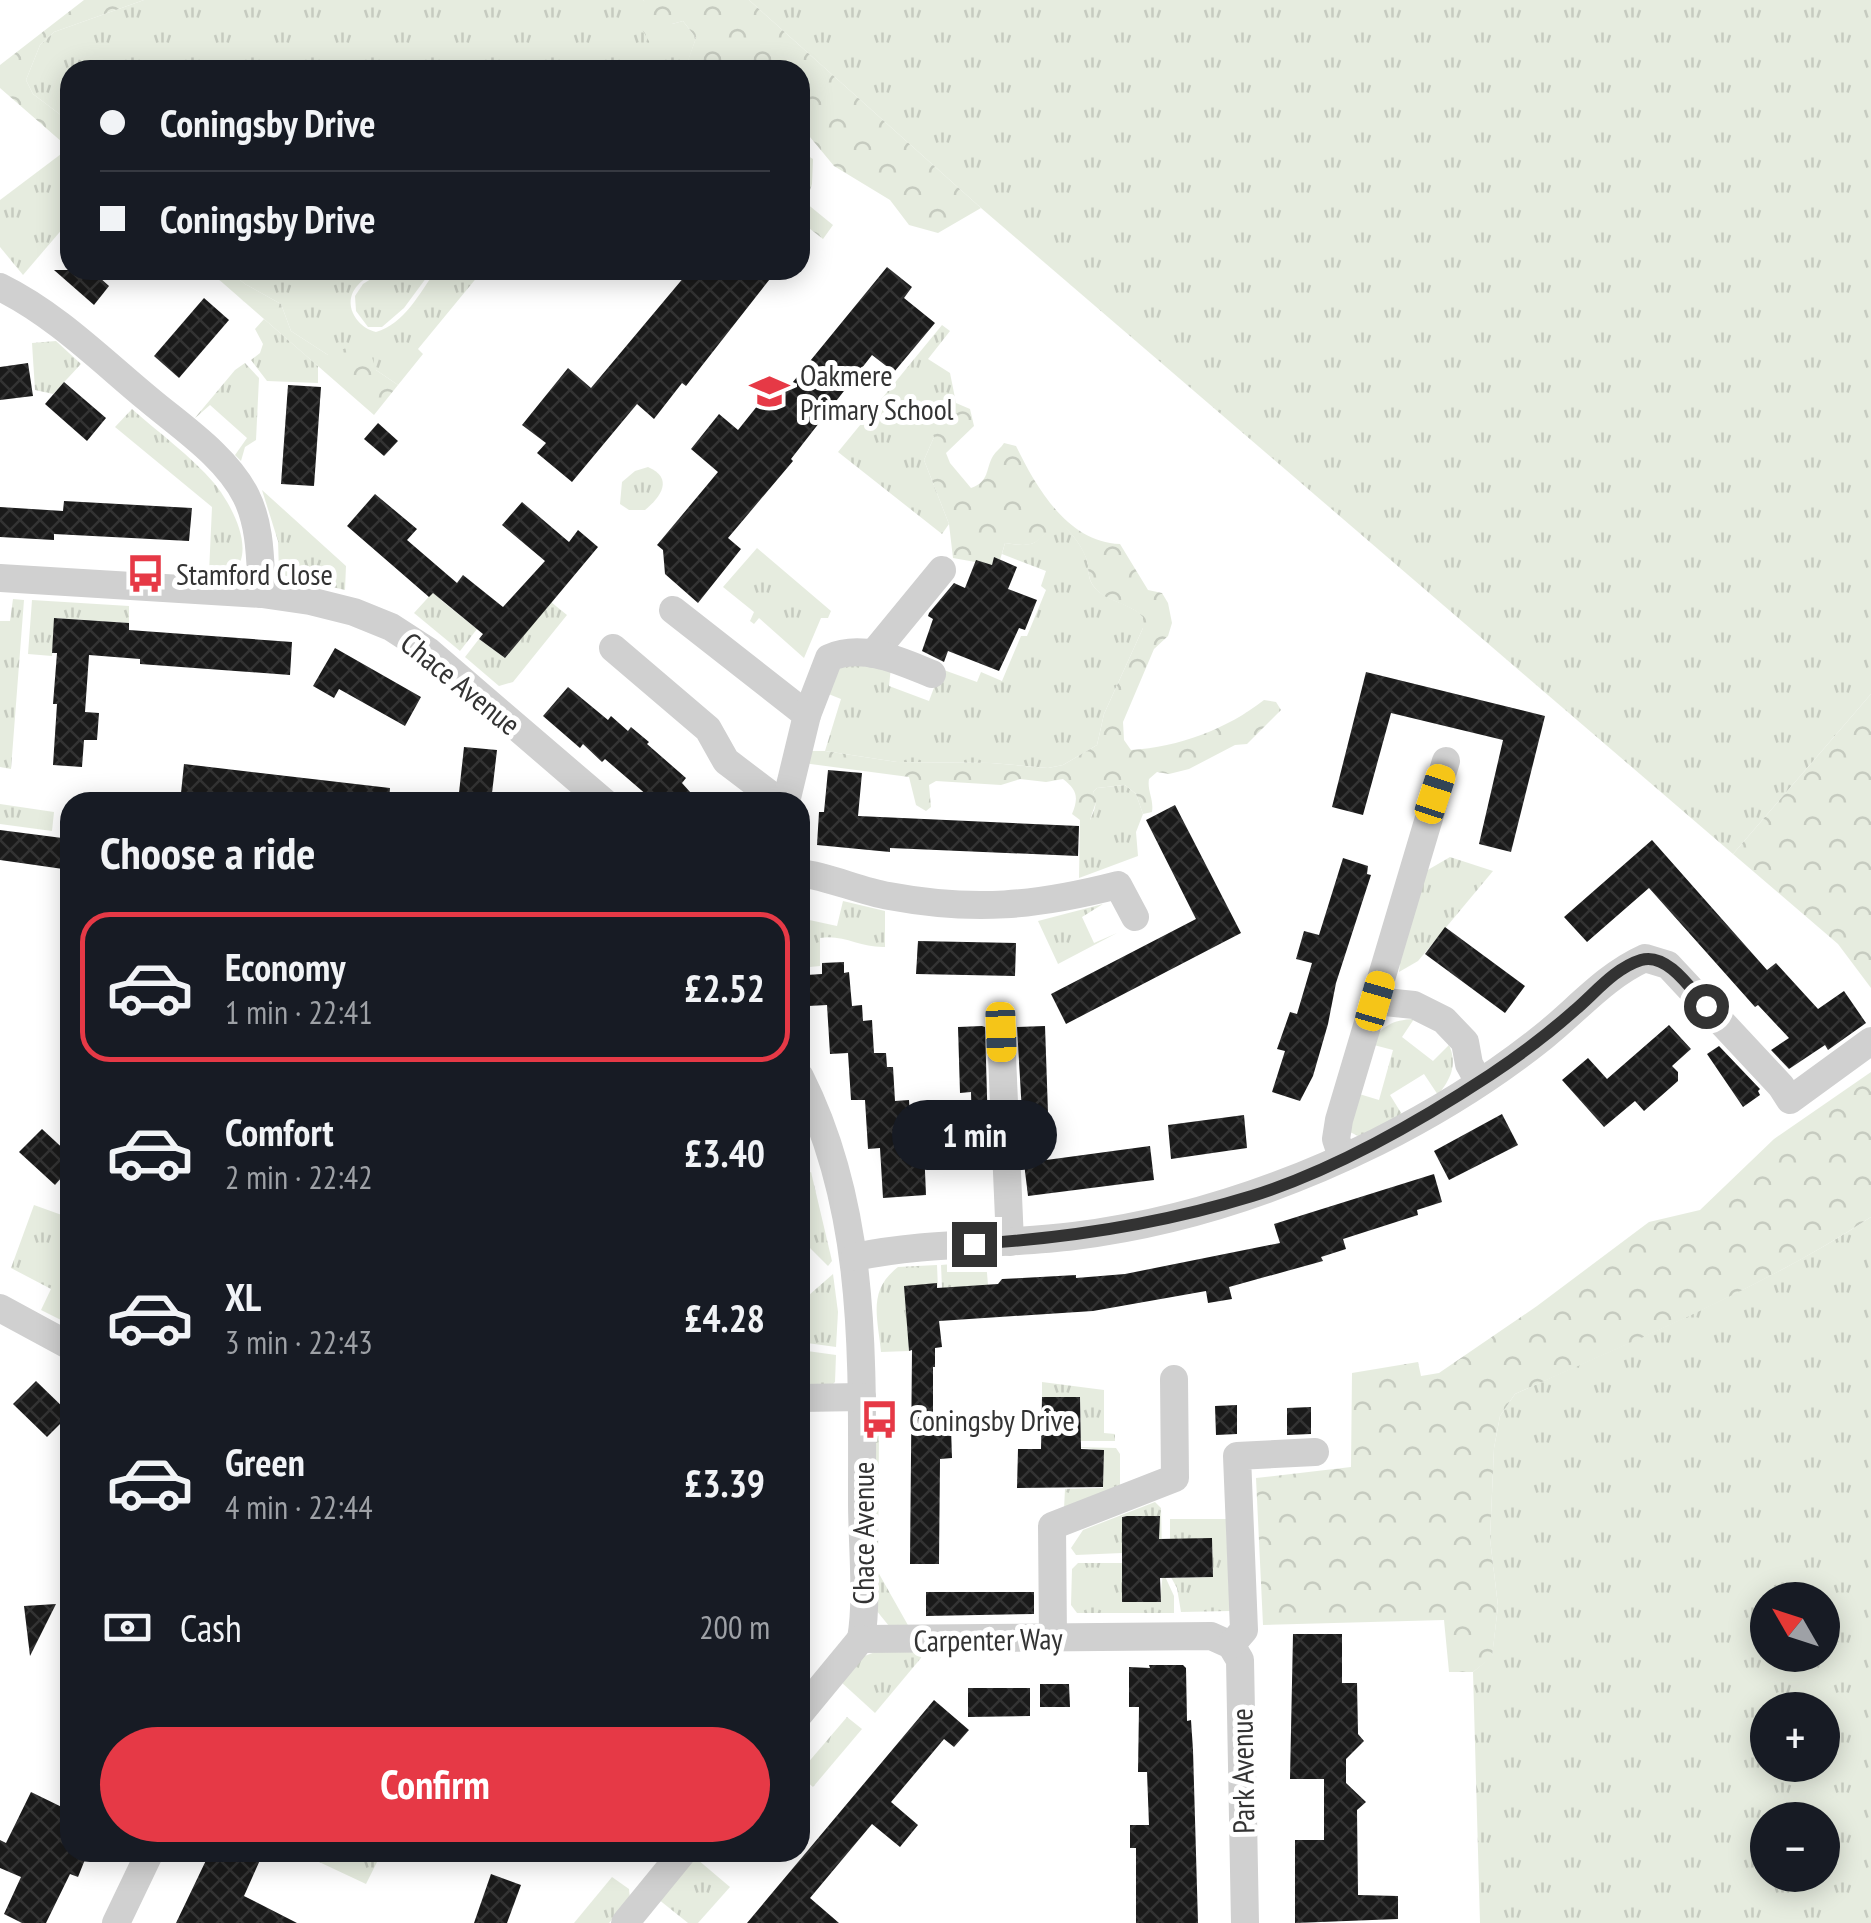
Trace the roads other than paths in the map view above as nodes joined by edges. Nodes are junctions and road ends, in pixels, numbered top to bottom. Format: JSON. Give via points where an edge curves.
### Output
{"nodes":[{"id":1,"x":0,"y":286,"type":"edge"},
{"id":2,"x":942,"y":570,"type":"dead end"},
{"id":3,"x":0,"y":578,"type":"edge"},
{"id":4,"x":262,"y":594,"type":"junction"},
{"id":5,"x":673,"y":610,"type":"dead end"},
{"id":6,"x":613,"y":648,"type":"dead end"},
{"id":7,"x":873,"y":654,"type":"junction"},
{"id":8,"x":932,"y":674,"type":"dead end"},
{"id":9,"x":806,"y":716,"type":"junction"},
{"id":10,"x":1446,"y":761,"type":"dead end"},
{"id":11,"x":592,"y":792,"type":"edge"},
{"id":12,"x":769,"y":792,"type":"edge"},
{"id":13,"x":786,"y":792,"type":"edge"},
{"id":14,"x":810,"y":876,"type":"edge"},
{"id":15,"x":1134,"y":917,"type":"dead end"},
{"id":16,"x":1375,"y":1001,"type":"junction"},
{"id":17,"x":1001,"y":1032,"type":"dead end"},
{"id":18,"x":1871,"y":1041,"type":"edge"},
{"id":19,"x":1479,"y":1082,"type":"junction"},
{"id":20,"x":810,"y":1103,"type":"edge"},
{"id":21,"x":1342,"y":1157,"type":"junction"},
{"id":22,"x":1010,"y":1242,"type":"junction"},
{"id":23,"x":855,"y":1256,"type":"junction"},
{"id":24,"x":0,"y":1308,"type":"edge"},
{"id":25,"x":60,"y":1341,"type":"edge"},
{"id":26,"x":1174,"y":1379,"type":"dead end"},
{"id":27,"x":862,"y":1397,"type":"junction"},
{"id":28,"x":810,"y":1398,"type":"edge"},
{"id":29,"x":1314,"y":1452,"type":"dead end"},
{"id":30,"x":1054,"y":1638,"type":"junction"},
{"id":31,"x":861,"y":1639,"type":"junction"},
{"id":32,"x":1221,"y":1641,"type":"junction"},
{"id":33,"x":810,"y":1701,"type":"edge"},
{"id":34,"x":145,"y":1862,"type":"edge"},
{"id":35,"x":675,"y":1862,"type":"edge"},
{"id":36,"x":116,"y":1923,"type":"edge"},
{"id":37,"x":625,"y":1923,"type":"edge"},
{"id":38,"x":1245,"y":1923,"type":"edge"}],
"edges":[{"from":1,"to":4,"type":"street","via":[[73,336],[236,481],[254,516]]},
{"from":2,"to":7,"type":"street"},
{"from":3,"to":4,"type":"street","name":"Chace Avenue"},
{"from":4,"to":11,"type":"street","name":"Chace Avenue","via":[[310,600],[391,627]]},
{"from":5,"to":9,"type":"street"},
{"from":6,"to":12,"type":"street","via":[[708,728],[726,761]]},
{"from":7,"to":8,"type":"street"},
{"from":7,"to":9,"type":"street","via":[[828,658]]},
{"from":9,"to":13,"type":"street"},
{"from":10,"to":16,"type":"street"},
{"from":14,"to":15,"type":"street","via":[[888,896],[971,907],[1026,905],[1118,885]]},
{"from":16,"to":19,"type":"street","via":[[1414,1005],[1444,1020],[1464,1042]]},
{"from":16,"to":21,"type":"street","via":[[1339,1120]]},
{"from":17,"to":22,"type":"street"},
{"from":18,"to":19,"type":"street","via":[[1790,1100],[1668,966],[1645,958]]},
{"from":19,"to":21,"type":"street"},
{"from":20,"to":23,"type":"street","name":"Chace Avenue","via":[[834,1166]]},
{"from":21,"to":22,"type":"street","via":[[1254,1195],[1137,1226]]},
{"from":22,"to":23,"type":"street"},
{"from":23,"to":27,"type":"street","name":"Chace Avenue"},
{"from":24,"to":25,"type":"street"},
{"from":26,"to":30,"type":"street","via":[[1176,1478],[1052,1526]]},
{"from":27,"to":28,"type":"street"},
{"from":27,"to":31,"type":"street","name":"Chace Avenue"},
{"from":29,"to":32,"type":"street","via":[[1237,1456],[1244,1630]]},
{"from":30,"to":31,"type":"street","name":"Carpenter Way"},
{"from":30,"to":32,"type":"street","name":"Carpenter Way"},
{"from":31,"to":33,"type":"street"},
{"from":32,"to":38,"type":"street","name":"Park Avenue","via":[[1240,1660]]},
{"from":34,"to":36,"type":"street"},
{"from":35,"to":37,"type":"street"}]}
